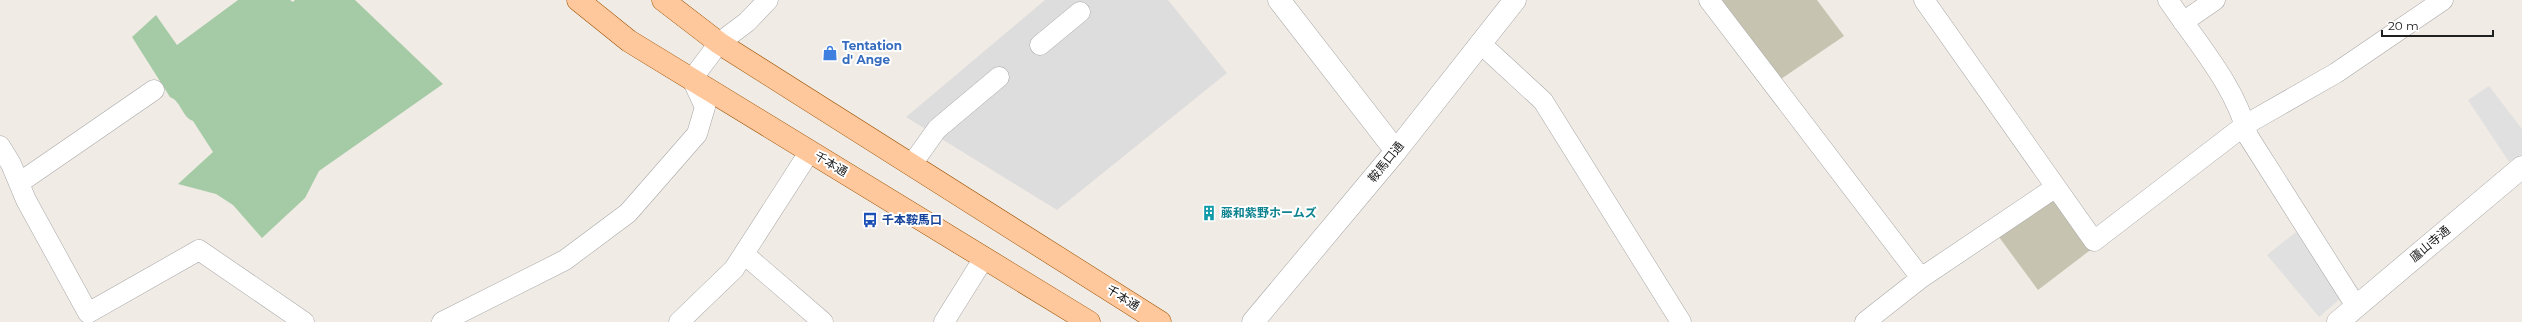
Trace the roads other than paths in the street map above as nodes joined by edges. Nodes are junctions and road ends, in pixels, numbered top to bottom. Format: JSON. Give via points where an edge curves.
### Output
{"nodes":[{"id":1,"x":578,"y":0,"type":"edge"},
{"id":2,"x":663,"y":0,"type":"edge"},
{"id":3,"x":768,"y":0,"type":"edge"},
{"id":4,"x":1279,"y":0,"type":"edge"},
{"id":5,"x":1515,"y":0,"type":"edge"},
{"id":6,"x":1709,"y":0,"type":"edge"},
{"id":7,"x":1924,"y":0,"type":"edge"},
{"id":8,"x":2168,"y":0,"type":"edge"},
{"id":9,"x":2215,"y":0,"type":"edge"},
{"id":10,"x":2443,"y":0,"type":"edge"},
{"id":11,"x":1080,"y":12,"type":"dead end"},
{"id":12,"x":2183,"y":22,"type":"junction"},
{"id":13,"x":720,"y":43,"type":"junction"},
{"id":14,"x":1480,"y":43,"type":"junction"},
{"id":15,"x":1040,"y":45,"type":"dead end"},
{"id":16,"x":999,"y":77,"type":"dead end"},
{"id":17,"x":692,"y":79,"type":"junction"},
{"id":18,"x":154,"y":90,"type":"dead end"},
{"id":19,"x":2245,"y":125,"type":"junction"},
{"id":20,"x":0,"y":146,"type":"edge"},
{"id":21,"x":810,"y":151,"type":"junction"},
{"id":22,"x":1396,"y":151,"type":"junction"},
{"id":23,"x":912,"y":164,"type":"junction"},
{"id":24,"x":2522,"y":167,"type":"edge"},
{"id":25,"x":19,"y":183,"type":"junction"},
{"id":26,"x":2056,"y":187,"type":"junction"},
{"id":27,"x":744,"y":254,"type":"junction"},
{"id":28,"x":984,"y":258,"type":"junction"},
{"id":29,"x":1921,"y":278,"type":"junction"},
{"id":30,"x":2356,"y":306,"type":"junction"},
{"id":31,"x":304,"y":322,"type":"edge"},
{"id":32,"x":442,"y":322,"type":"edge"},
{"id":33,"x":679,"y":322,"type":"edge"},
{"id":34,"x":823,"y":322,"type":"edge"},
{"id":35,"x":944,"y":322,"type":"edge"},
{"id":36,"x":1089,"y":322,"type":"edge"},
{"id":37,"x":1160,"y":322,"type":"edge"},
{"id":38,"x":1253,"y":322,"type":"edge"},
{"id":39,"x":1681,"y":322,"type":"edge"},
{"id":40,"x":1865,"y":322,"type":"edge"},
{"id":41,"x":2338,"y":322,"type":"edge"}],
"edges":[{"from":1,"to":17,"type":"main road","name":"千本通","via":[[630,41]]},
{"from":2,"to":13,"type":"main road","name":"千本通"},
{"from":3,"to":13,"type":"lane","via":[[747,22]]},
{"from":4,"to":22,"type":"street"},
{"from":5,"to":14,"type":"street","name":"鞍馬口通"},
{"from":6,"to":29,"type":"lane"},
{"from":7,"to":26,"type":"lane"},
{"from":8,"to":12,"type":"lane"},
{"from":9,"to":12,"type":"lane"},
{"from":10,"to":19,"type":"lane","via":[[2336,73]]},
{"from":11,"to":15,"type":"lane"},
{"from":12,"to":19,"type":"lane","via":[[2225,84],[2241,112]]},
{"from":13,"to":17,"type":"lane"},
{"from":13,"to":23,"type":"main road","name":"千本通"},
{"from":14,"to":22,"type":"street","name":"鞍馬口通"},
{"from":14,"to":39,"type":"lane","via":[[1543,101]]},
{"from":16,"to":23,"type":"lane","via":[[937,130]]},
{"from":17,"to":21,"type":"main road","name":"千本通"},
{"from":17,"to":32,"type":"lane","via":[[705,107],[697,134],[628,213],[565,260]]},
{"from":18,"to":25,"type":"lane"},
{"from":19,"to":26,"type":"lane","via":[[2094,241]]},
{"from":19,"to":30,"type":"lane","via":[[2248,136]]},
{"from":20,"to":25,"type":"lane","via":[[12,164]]},
{"from":21,"to":27,"type":"lane"},
{"from":21,"to":28,"type":"main road","name":"千本通"},
{"from":22,"to":38,"type":"street","name":"鞍馬口通"},
{"from":23,"to":37,"type":"main road","name":"千本通"},
{"from":24,"to":30,"type":"street","name":"廬山寺通"},
{"from":25,"to":31,"type":"lane","via":[[88,313],[199,250]]},
{"from":26,"to":29,"type":"lane"},
{"from":27,"to":33,"type":"lane","via":[[734,269]]},
{"from":27,"to":34,"type":"lane"},
{"from":28,"to":35,"type":"lane"},
{"from":28,"to":36,"type":"main road","name":"千本通"},
{"from":29,"to":40,"type":"lane"},
{"from":30,"to":41,"type":"street","name":"廬山寺通"}]}
